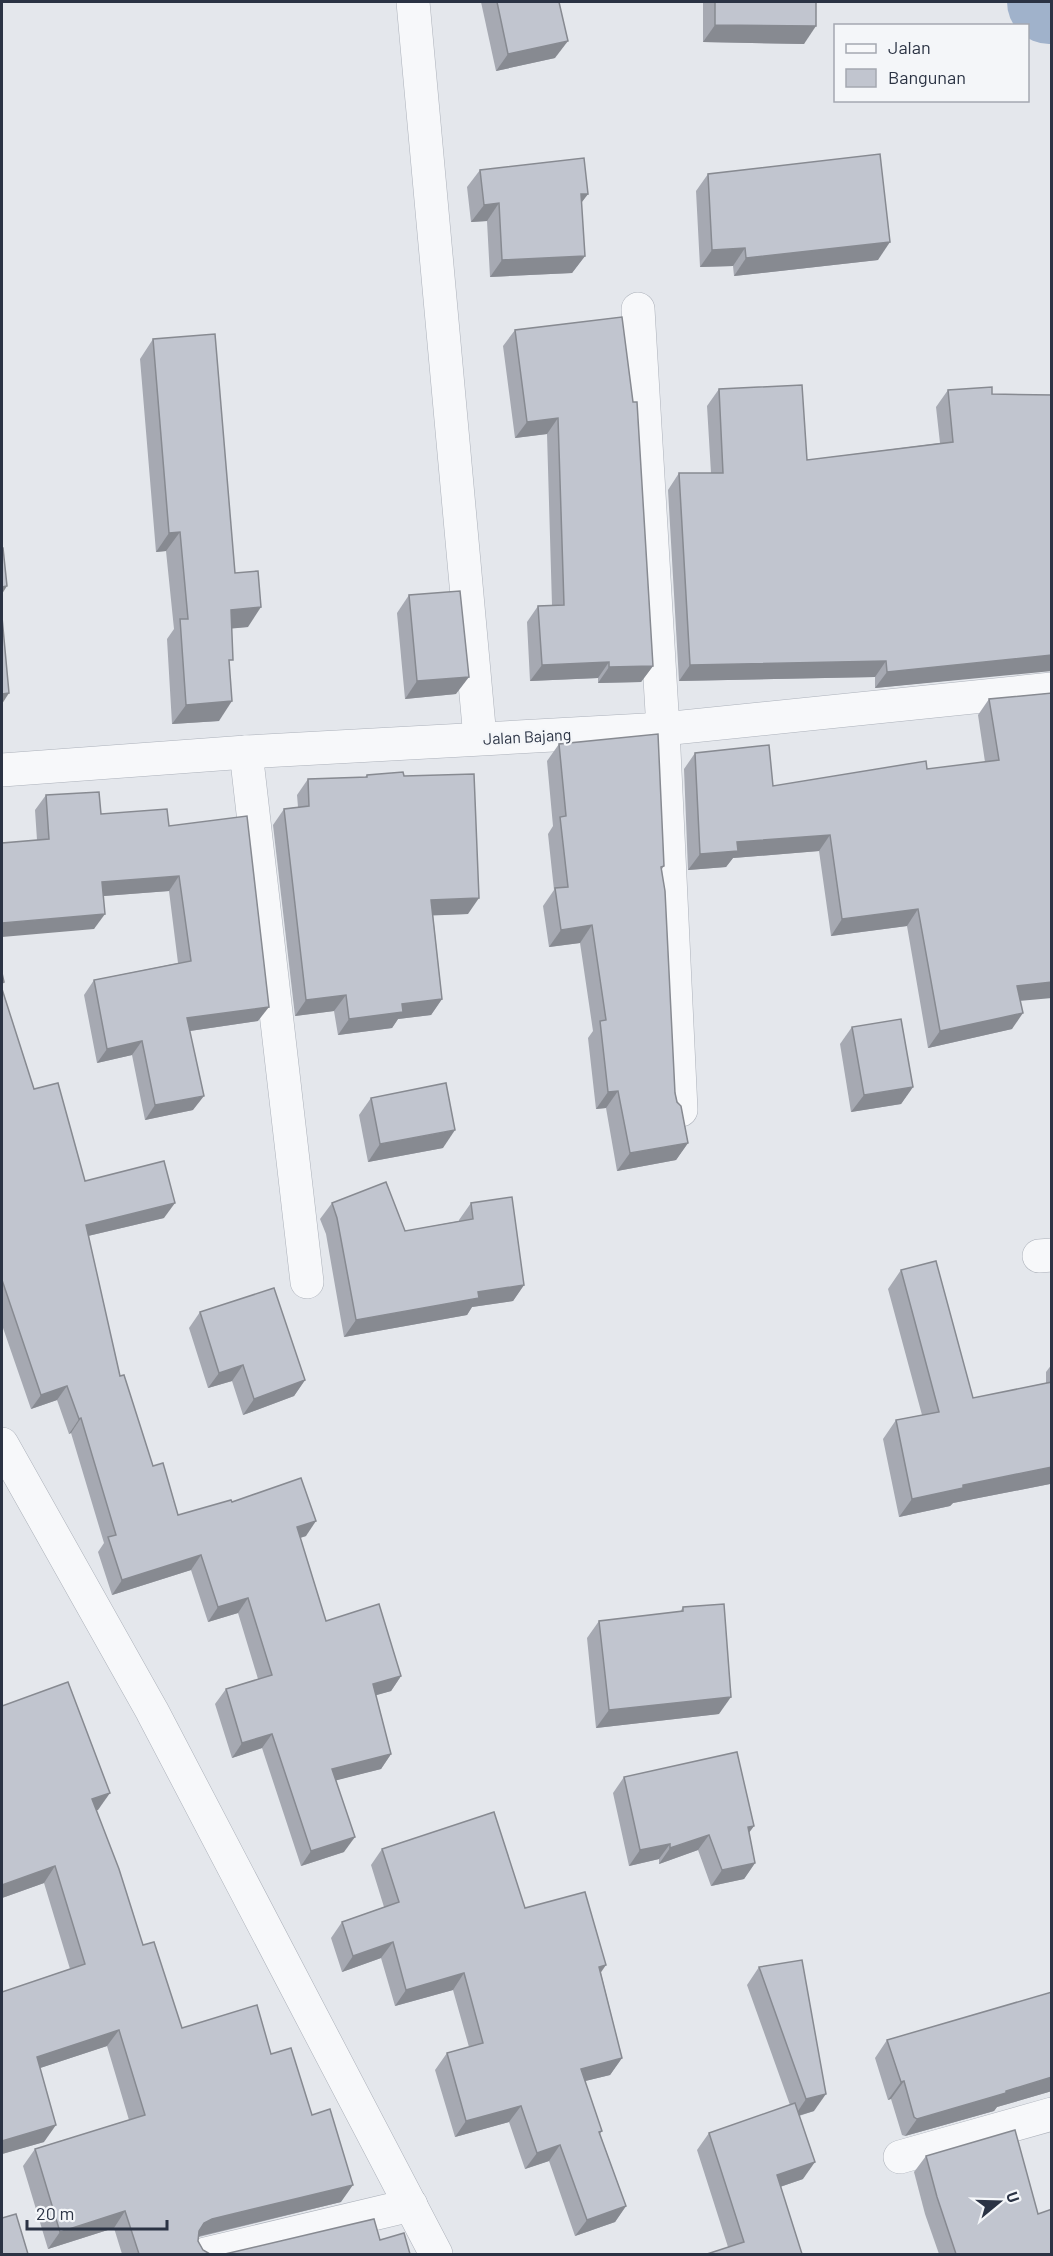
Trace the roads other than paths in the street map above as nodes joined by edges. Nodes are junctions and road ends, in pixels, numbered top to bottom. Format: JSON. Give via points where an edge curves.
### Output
{"nodes":[{"id":1,"x":413,"y":2,"type":"edge"},
{"id":2,"x":638,"y":309,"type":"dead end"},
{"id":3,"x":1052,"y":689,"type":"edge"},
{"id":4,"x":663,"y":729,"type":"junction"},
{"id":5,"x":480,"y":738,"type":"junction"},
{"id":6,"x":246,"y":752,"type":"junction"},
{"id":7,"x":2,"y":770,"type":"edge"},
{"id":8,"x":681,"y":1110,"type":"edge"},
{"id":9,"x":307,"y":1282,"type":"dead end"},
{"id":10,"x":2,"y":1444,"type":"edge"},
{"id":11,"x":1052,"y":2114,"type":"edge"},
{"id":12,"x":900,"y":2157,"type":"dead end"},
{"id":13,"x":411,"y":2205,"type":"junction"},
{"id":14,"x":205,"y":2254,"type":"edge"},
{"id":15,"x":436,"y":2254,"type":"edge"}],
"edges":[{"from":1,"to":5,"type":"street"},
{"from":2,"to":4,"type":"street"},
{"from":3,"to":4,"type":"street","name":"Jalan Bajang"},
{"from":4,"to":5,"type":"street","name":"Jalan Bajang"},
{"from":4,"to":8,"type":"street"},
{"from":5,"to":6,"type":"street","name":"Jalan Bajang"},
{"from":6,"to":7,"type":"street","name":"Jalan Bajang"},
{"from":6,"to":9,"type":"street"},
{"from":10,"to":13,"type":"street","via":[[152,1711]]},
{"from":11,"to":12,"type":"street"},
{"from":13,"to":14,"type":"street"},
{"from":13,"to":15,"type":"street"}]}
